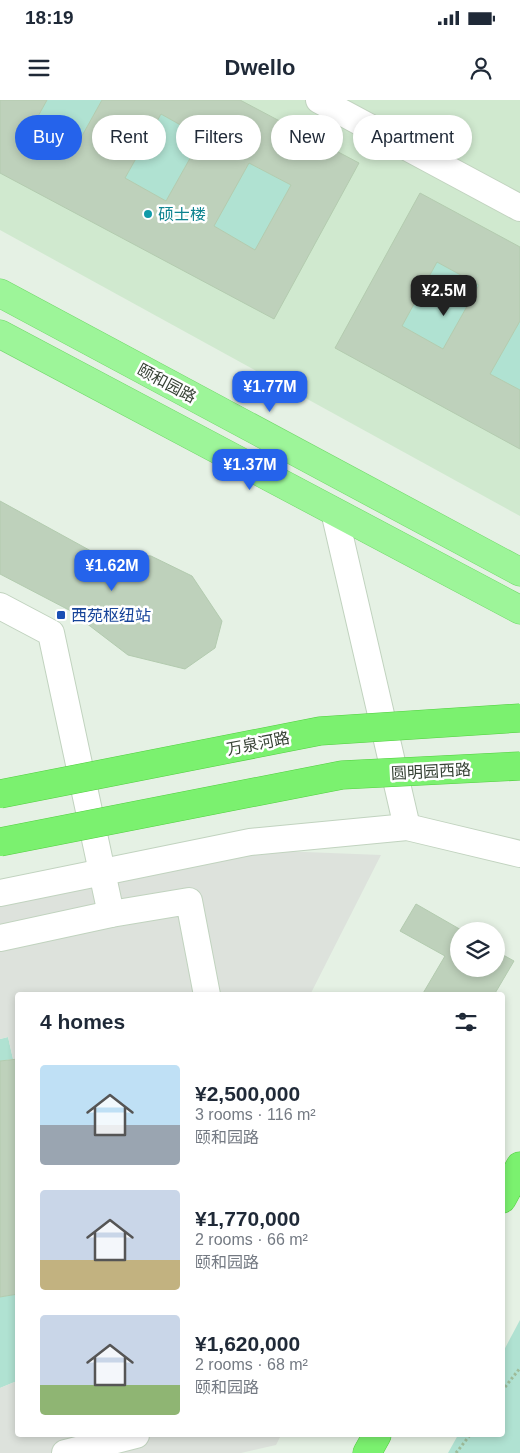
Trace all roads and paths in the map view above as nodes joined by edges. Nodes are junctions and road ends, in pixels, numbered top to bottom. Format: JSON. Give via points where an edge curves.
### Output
{"nodes":[{"id":1,"x":319,"y":100,"type":"edge"},
{"id":2,"x":520,"y":208,"type":"edge"},
{"id":3,"x":0,"y":293,"type":"edge"},
{"id":4,"x":0,"y":334,"type":"edge"},
{"id":5,"x":334,"y":511,"type":"junction"},
{"id":6,"x":520,"y":572,"type":"edge"},
{"id":7,"x":0,"y":606,"type":"edge"},
{"id":8,"x":520,"y":610,"type":"edge"},
{"id":9,"x":520,"y":718,"type":"edge"},
{"id":10,"x":520,"y":766,"type":"edge"},
{"id":11,"x":0,"y":794,"type":"edge"},
{"id":12,"x":407,"y":827,"type":"junction"},
{"id":13,"x":0,"y":842,"type":"edge"},
{"id":14,"x":520,"y":854,"type":"edge"},
{"id":15,"x":102,"y":872,"type":"junction"},
{"id":16,"x":0,"y":893,"type":"edge"},
{"id":17,"x":111,"y":914,"type":"junction"},
{"id":18,"x":0,"y":938,"type":"edge"},
{"id":19,"x":206,"y":992,"type":"edge"},
{"id":20,"x":520,"y":1166,"type":"edge"},
{"id":21,"x":505,"y":1194,"type":"edge"},
{"id":22,"x":520,"y":1368,"type":"edge"},
{"id":23,"x":505,"y":1387,"type":"edge"},
{"id":24,"x":128,"y":1437,"type":"edge"},
{"id":25,"x":376,"y":1437,"type":"edge"},
{"id":26,"x":468,"y":1437,"type":"edge"},
{"id":27,"x":65,"y":1453,"type":"edge"},
{"id":28,"x":367,"y":1453,"type":"edge"},
{"id":29,"x":456,"y":1453,"type":"edge"}],
"edges":[{"from":1,"to":2,"type":"street"},
{"from":3,"to":6,"type":"main road","name":"颐和园路"},
{"from":4,"to":5,"type":"main road"},
{"from":5,"to":8,"type":"main road"},
{"from":5,"to":12,"type":"street"},
{"from":7,"to":15,"type":"street","via":[[51,632]]},
{"from":9,"to":11,"type":"highway","name":"万泉河路","bridge":true,"via":[[320,731]]},
{"from":10,"to":13,"type":"highway","name":"圆明园西路","bridge":true,"via":[[342,776]]},
{"from":12,"to":14,"type":"street"},
{"from":12,"to":15,"type":"street","via":[[250,842]]},
{"from":15,"to":16,"type":"street"},
{"from":15,"to":17,"type":"street"},
{"from":17,"to":18,"type":"street"},
{"from":17,"to":19,"type":"street","via":[[190,901]]},
{"from":20,"to":21,"type":"highway"},
{"from":22,"to":23,"type":"path"},
{"from":24,"to":27,"type":"street"},
{"from":25,"to":28,"type":"highway"},
{"from":26,"to":29,"type":"path"}]}
